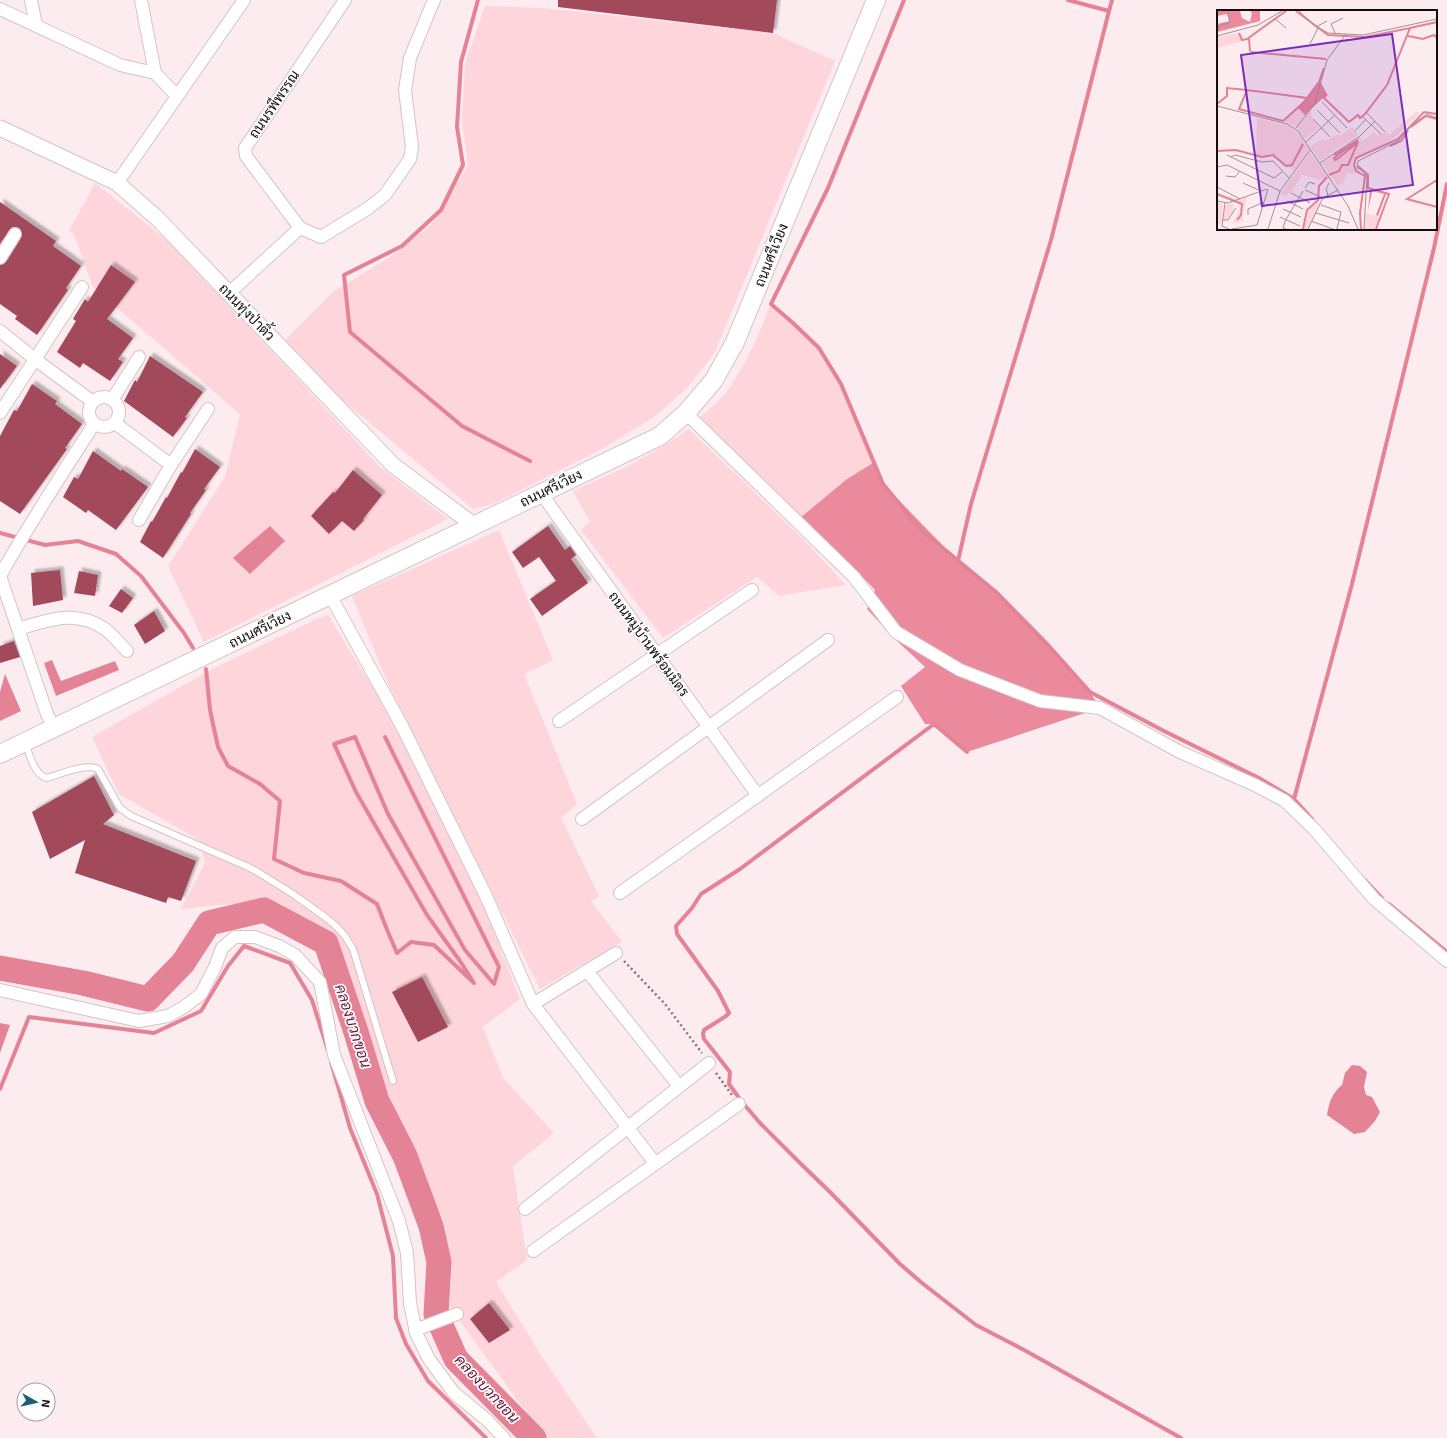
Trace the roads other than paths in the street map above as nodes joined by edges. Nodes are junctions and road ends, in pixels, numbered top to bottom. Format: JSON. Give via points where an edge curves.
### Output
{"nodes":[{"id":1,"x":31,"y":0,"type":"edge"},
{"id":2,"x":149,"y":0,"type":"edge"},
{"id":3,"x":244,"y":0,"type":"edge"},
{"id":4,"x":345,"y":0,"type":"edge"},
{"id":5,"x":434,"y":0,"type":"edge"},
{"id":6,"x":876,"y":0,"type":"edge"},
{"id":7,"x":142,"y":6,"type":"edge"},
{"id":8,"x":0,"y":9,"type":"edge"},
{"id":9,"x":36,"y":25,"type":"junction"},
{"id":10,"x":155,"y":73,"type":"junction"},
{"id":11,"x":177,"y":96,"type":"junction"},
{"id":12,"x":0,"y":128,"type":"edge"},
{"id":13,"x":116,"y":183,"type":"junction"},
{"id":14,"x":300,"y":228,"type":"junction"},
{"id":15,"x":15,"y":234,"type":"dead end"},
{"id":16,"x":0,"y":258,"type":"edge"},
{"id":17,"x":82,"y":287,"type":"dead end"},
{"id":18,"x":229,"y":293,"type":"junction"},
{"id":19,"x":0,"y":330,"type":"edge"},
{"id":20,"x":139,"y":357,"type":"dead end"},
{"id":21,"x":36,"y":360,"type":"junction"},
{"id":22,"x":112,"y":400,"type":"junction"},
{"id":23,"x":93,"y":402,"type":"junction"},
{"id":24,"x":208,"y":409,"type":"dead end"},
{"id":25,"x":0,"y":414,"type":"edge"},
{"id":26,"x":686,"y":414,"type":"junction"},
{"id":27,"x":115,"y":423,"type":"junction"},
{"id":28,"x":94,"y":424,"type":"junction"},
{"id":29,"x":171,"y":465,"type":"junction"},
{"id":30,"x":541,"y":493,"type":"junction"},
{"id":31,"x":139,"y":520,"type":"dead end"},
{"id":32,"x":475,"y":526,"type":"junction"},
{"id":33,"x":0,"y":576,"type":"edge"},
{"id":34,"x":752,"y":590,"type":"dead end"},
{"id":35,"x":330,"y":595,"type":"junction"},
{"id":36,"x":4,"y":599,"type":"edge"},
{"id":37,"x":18,"y":628,"type":"junction"},
{"id":38,"x":828,"y":640,"type":"dead end"},
{"id":39,"x":127,"y":651,"type":"dead end"},
{"id":40,"x":656,"y":654,"type":"junction"},
{"id":41,"x":897,"y":697,"type":"dead end"},
{"id":42,"x":50,"y":721,"type":"junction"},
{"id":43,"x":559,"y":721,"type":"dead end"},
{"id":44,"x":708,"y":727,"type":"junction"},
{"id":45,"x":24,"y":742,"type":"junction"},
{"id":46,"x":0,"y":754,"type":"edge"},
{"id":47,"x":758,"y":796,"type":"junction"},
{"id":48,"x":582,"y":819,"type":"dead end"},
{"id":49,"x":620,"y":893,"type":"dead end"},
{"id":50,"x":616,"y":953,"type":"road end"},
{"id":51,"x":1447,"y":961,"type":"edge"},
{"id":52,"x":587,"y":971,"type":"junction"},
{"id":53,"x":0,"y":990,"type":"edge"},
{"id":54,"x":533,"y":1004,"type":"junction"},
{"id":55,"x":708,"y":1063,"type":"road end"},
{"id":56,"x":393,"y":1081,"type":"dead end"},
{"id":57,"x":679,"y":1086,"type":"junction"},
{"id":58,"x":738,"y":1104,"type":"road end"},
{"id":59,"x":628,"y":1127,"type":"junction"},
{"id":60,"x":656,"y":1163,"type":"junction"},
{"id":61,"x":525,"y":1209,"type":"dead end"},
{"id":62,"x":533,"y":1251,"type":"dead end"},
{"id":63,"x":457,"y":1314,"type":"dead end"},
{"id":64,"x":415,"y":1330,"type":"junction"},
{"id":65,"x":504,"y":1438,"type":"edge"}],
"edges":[{"from":1,"to":9,"type":"street"},
{"from":2,"to":7,"type":"street"},
{"from":3,"to":11,"type":"street"},
{"from":4,"to":14,"type":"street","name":"ถนนรพีพรรณ","via":[[245,148],[246,156]]},
{"from":5,"to":14,"type":"street","name":"ถนนรพีพรรณ","via":[[410,58],[405,90],[412,147],[410,159],[385,195],[367,209],[321,237]]},
{"from":6,"to":26,"type":"main road","name":"ถนนศรีเวียง","via":[[735,342],[714,380]]},
{"from":7,"to":10,"type":"street"},
{"from":8,"to":9,"type":"street"},
{"from":9,"to":10,"type":"street","via":[[120,65]]},
{"from":10,"to":11,"type":"street"},
{"from":11,"to":13,"type":"street"},
{"from":12,"to":13,"type":"street","name":"ถนนทุ่งป่าติ้ว"},
{"from":13,"to":18,"type":"street","name":"ถนนทุ่งป่าติ้ว","via":[[158,219]]},
{"from":14,"to":18,"type":"street"},
{"from":15,"to":16,"type":"street"},
{"from":17,"to":21,"type":"street"},
{"from":18,"to":32,"type":"street","name":"ถนนทุ่งป่าติ้ว","via":[[392,464]]},
{"from":19,"to":21,"type":"street"},
{"from":20,"to":22,"type":"street"},
{"from":21,"to":23,"type":"street"},
{"from":21,"to":25,"type":"street"},
{"from":22,"to":23,"type":"street","via":[[102,398]]},
{"from":22,"to":27,"type":"street","via":[[116,403],[119,413]]},
{"from":23,"to":28,"type":"street","via":[[89,417]]},
{"from":24,"to":29,"type":"street"},
{"from":26,"to":30,"type":"main road","name":"ถนนศรีเวียง","via":[[660,436]]},
{"from":26,"to":51,"type":"street","via":[[854,577],[896,632],[960,670],[1040,701],[1100,708],[1180,752],[1285,801],[1315,830],[1374,900]]},
{"from":27,"to":28,"type":"street","via":[[105,428]]},
{"from":27,"to":29,"type":"street"},
{"from":28,"to":33,"type":"street","via":[[32,520]]},
{"from":29,"to":31,"type":"street"},
{"from":30,"to":32,"type":"main road","name":"ถนนศรีเวียง"},
{"from":30,"to":40,"type":"street","name":"ถนนหมู่บ้านพร้อมมิตร"},
{"from":32,"to":35,"type":"main road","name":"ถนนศรีเวียง"},
{"from":33,"to":36,"type":"street"},
{"from":34,"to":40,"type":"street"},
{"from":35,"to":42,"type":"main road","name":"ถนนศรีเวียง"},
{"from":35,"to":54,"type":"street","via":[[402,726],[482,889]]},
{"from":36,"to":37,"type":"street"},
{"from":37,"to":39,"type":"street","via":[[75,616],[91,621],[106,630]]},
{"from":37,"to":42,"type":"street"},
{"from":38,"to":44,"type":"street"},
{"from":40,"to":43,"type":"street"},
{"from":40,"to":44,"type":"street","name":"ถนนหมู่บ้านพร้อมมิตร"},
{"from":41,"to":47,"type":"street"},
{"from":42,"to":45,"type":"main road","name":"ถนนศรีเวียง"},
{"from":44,"to":47,"type":"street","name":"ถนนหมู่บ้านพร้อมมิตร"},
{"from":44,"to":48,"type":"street"},
{"from":45,"to":46,"type":"main road","name":"ถนนศรีเวียง"},
{"from":45,"to":56,"type":"lane","via":[[37,772],[43,777],[86,767],[98,768],[120,808],[131,816],[246,866],[293,894],[336,926],[354,949]]},
{"from":47,"to":49,"type":"street"},
{"from":50,"to":52,"type":"street"},
{"from":52,"to":54,"type":"street"},
{"from":52,"to":57,"type":"street"},
{"from":53,"to":64,"type":"street","via":[[139,1021],[168,1016],[201,994],[222,948],[235,937],[255,937],[294,955],[320,982],[334,1055],[399,1221],[407,1253],[410,1302]]},
{"from":54,"to":59,"type":"street"},
{"from":55,"to":57,"type":"street"},
{"from":57,"to":59,"type":"street"},
{"from":58,"to":60,"type":"street"},
{"from":59,"to":60,"type":"street"},
{"from":59,"to":61,"type":"street"},
{"from":60,"to":62,"type":"street"},
{"from":63,"to":64,"type":"street"},
{"from":64,"to":65,"type":"street","via":[[429,1359],[454,1393],[487,1420]]}]}
